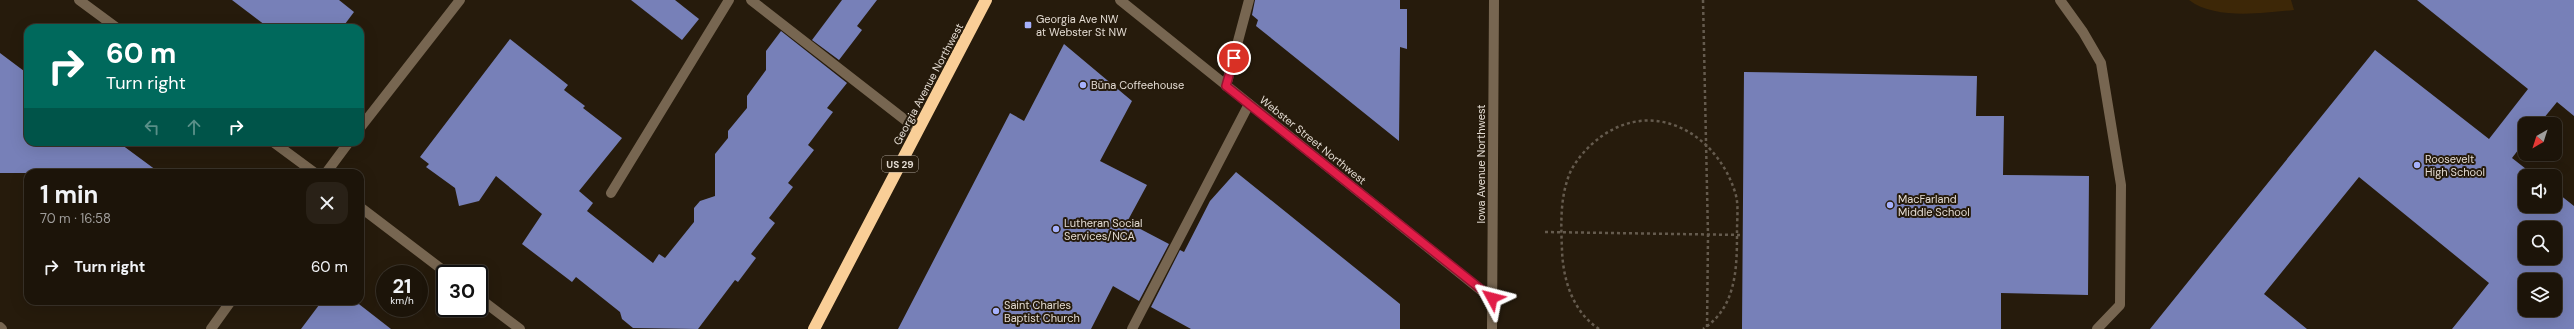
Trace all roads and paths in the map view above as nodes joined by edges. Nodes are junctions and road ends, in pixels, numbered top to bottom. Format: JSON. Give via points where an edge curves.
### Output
{"nodes":[{"id":1,"x":79,"y":0,"type":"edge"},
{"id":2,"x":460,"y":0,"type":"edge"},
{"id":3,"x":729,"y":0,"type":"edge"},
{"id":4,"x":751,"y":0,"type":"edge"},
{"id":5,"x":986,"y":0,"type":"edge"},
{"id":6,"x":1120,"y":0,"type":"edge"},
{"id":7,"x":1249,"y":0,"type":"edge"},
{"id":8,"x":1494,"y":0,"type":"edge"},
{"id":9,"x":1703,"y":0,"type":"edge"},
{"id":10,"x":2060,"y":0,"type":"edge"},
{"id":11,"x":112,"y":24,"type":"edge"},
{"id":12,"x":1226,"y":86,"type":"junction"},
{"id":13,"x":1249,"y":104,"type":"junction"},
{"id":14,"x":364,"y":123,"type":"edge"},
{"id":15,"x":918,"y":130,"type":"junction"},
{"id":16,"x":1706,"y":145,"type":"junction"},
{"id":17,"x":278,"y":146,"type":"edge"},
{"id":18,"x":346,"y":146,"type":"edge"},
{"id":19,"x":310,"y":169,"type":"edge"},
{"id":20,"x":329,"y":169,"type":"edge"},
{"id":21,"x":612,"y":193,"type":"dead end"},
{"id":22,"x":364,"y":210,"type":"edge"},
{"id":23,"x":1545,"y":232,"type":"dead end"},
{"id":24,"x":1561,"y":233,"type":"junction"},
{"id":25,"x":1743,"y":235,"type":"dead end"},
{"id":26,"x":1708,"y":236,"type":"junction"},
{"id":27,"x":1737,"y":236,"type":"junction"},
{"id":28,"x":436,"y":265,"type":"edge"},
{"id":29,"x":1492,"y":298,"type":"junction"},
{"id":30,"x":229,"y":305,"type":"edge"},
{"id":31,"x":488,"y":305,"type":"edge"},
{"id":32,"x":1137,"y":327,"type":"edge"},
{"id":33,"x":1707,"y":328,"type":"edge"},
{"id":34,"x":211,"y":329,"type":"edge"},
{"id":35,"x":520,"y":329,"type":"edge"},
{"id":36,"x":814,"y":329,"type":"edge"},
{"id":37,"x":1492,"y":329,"type":"edge"},
{"id":38,"x":1599,"y":329,"type":"edge"},
{"id":39,"x":1703,"y":329,"type":"edge"},
{"id":40,"x":2097,"y":329,"type":"edge"}],
"edges":[{"from":1,"to":11,"type":"street"},
{"from":2,"to":14,"type":"street"},
{"from":3,"to":21,"type":"street"},
{"from":4,"to":15,"type":"street"},
{"from":5,"to":15,"type":"highway","name":"Georgia Avenue Northwest","number":"US 29"},
{"from":6,"to":12,"type":"street","name":"Webster Street Northwest"},
{"from":7,"to":12,"type":"street"},
{"from":8,"to":29,"type":"street","name":"Iowa Avenue Northwest"},
{"from":9,"to":16,"type":"path"},
{"from":10,"to":40,"type":"street","via":[[2101,63],[2121,185],[2120,305]]},
{"from":12,"to":13,"type":"street","name":"Webster Street Northwest"},
{"from":13,"to":29,"type":"street","name":"Webster Street Northwest"},
{"from":13,"to":32,"type":"street"},
{"from":15,"to":36,"type":"highway","name":"Georgia Avenue Northwest","number":"US 29"},
{"from":16,"to":24,"type":"path","via":[[1680,126],[1660,122],[1642,121],[1609,131],[1594,142],[1568,176],[1562,201]]},
{"from":16,"to":26,"type":"path"},
{"from":16,"to":27,"type":"path","via":[[1727,172],[1735,193]]},
{"from":17,"to":19,"type":"street"},
{"from":18,"to":20,"type":"street"},
{"from":22,"to":28,"type":"street"},
{"from":23,"to":24,"type":"path"},
{"from":24,"to":26,"type":"path"},
{"from":24,"to":38,"type":"path","via":[[1562,261],[1568,290],[1592,324]]},
{"from":25,"to":27,"type":"path"},
{"from":26,"to":27,"type":"path"},
{"from":26,"to":33,"type":"path"},
{"from":27,"to":33,"type":"path","via":[[1734,286],[1722,310]]},
{"from":29,"to":37,"type":"street","name":"Iowa Avenue Northwest"},
{"from":30,"to":34,"type":"street"},
{"from":31,"to":35,"type":"street"},
{"from":33,"to":39,"type":"path"}]}
